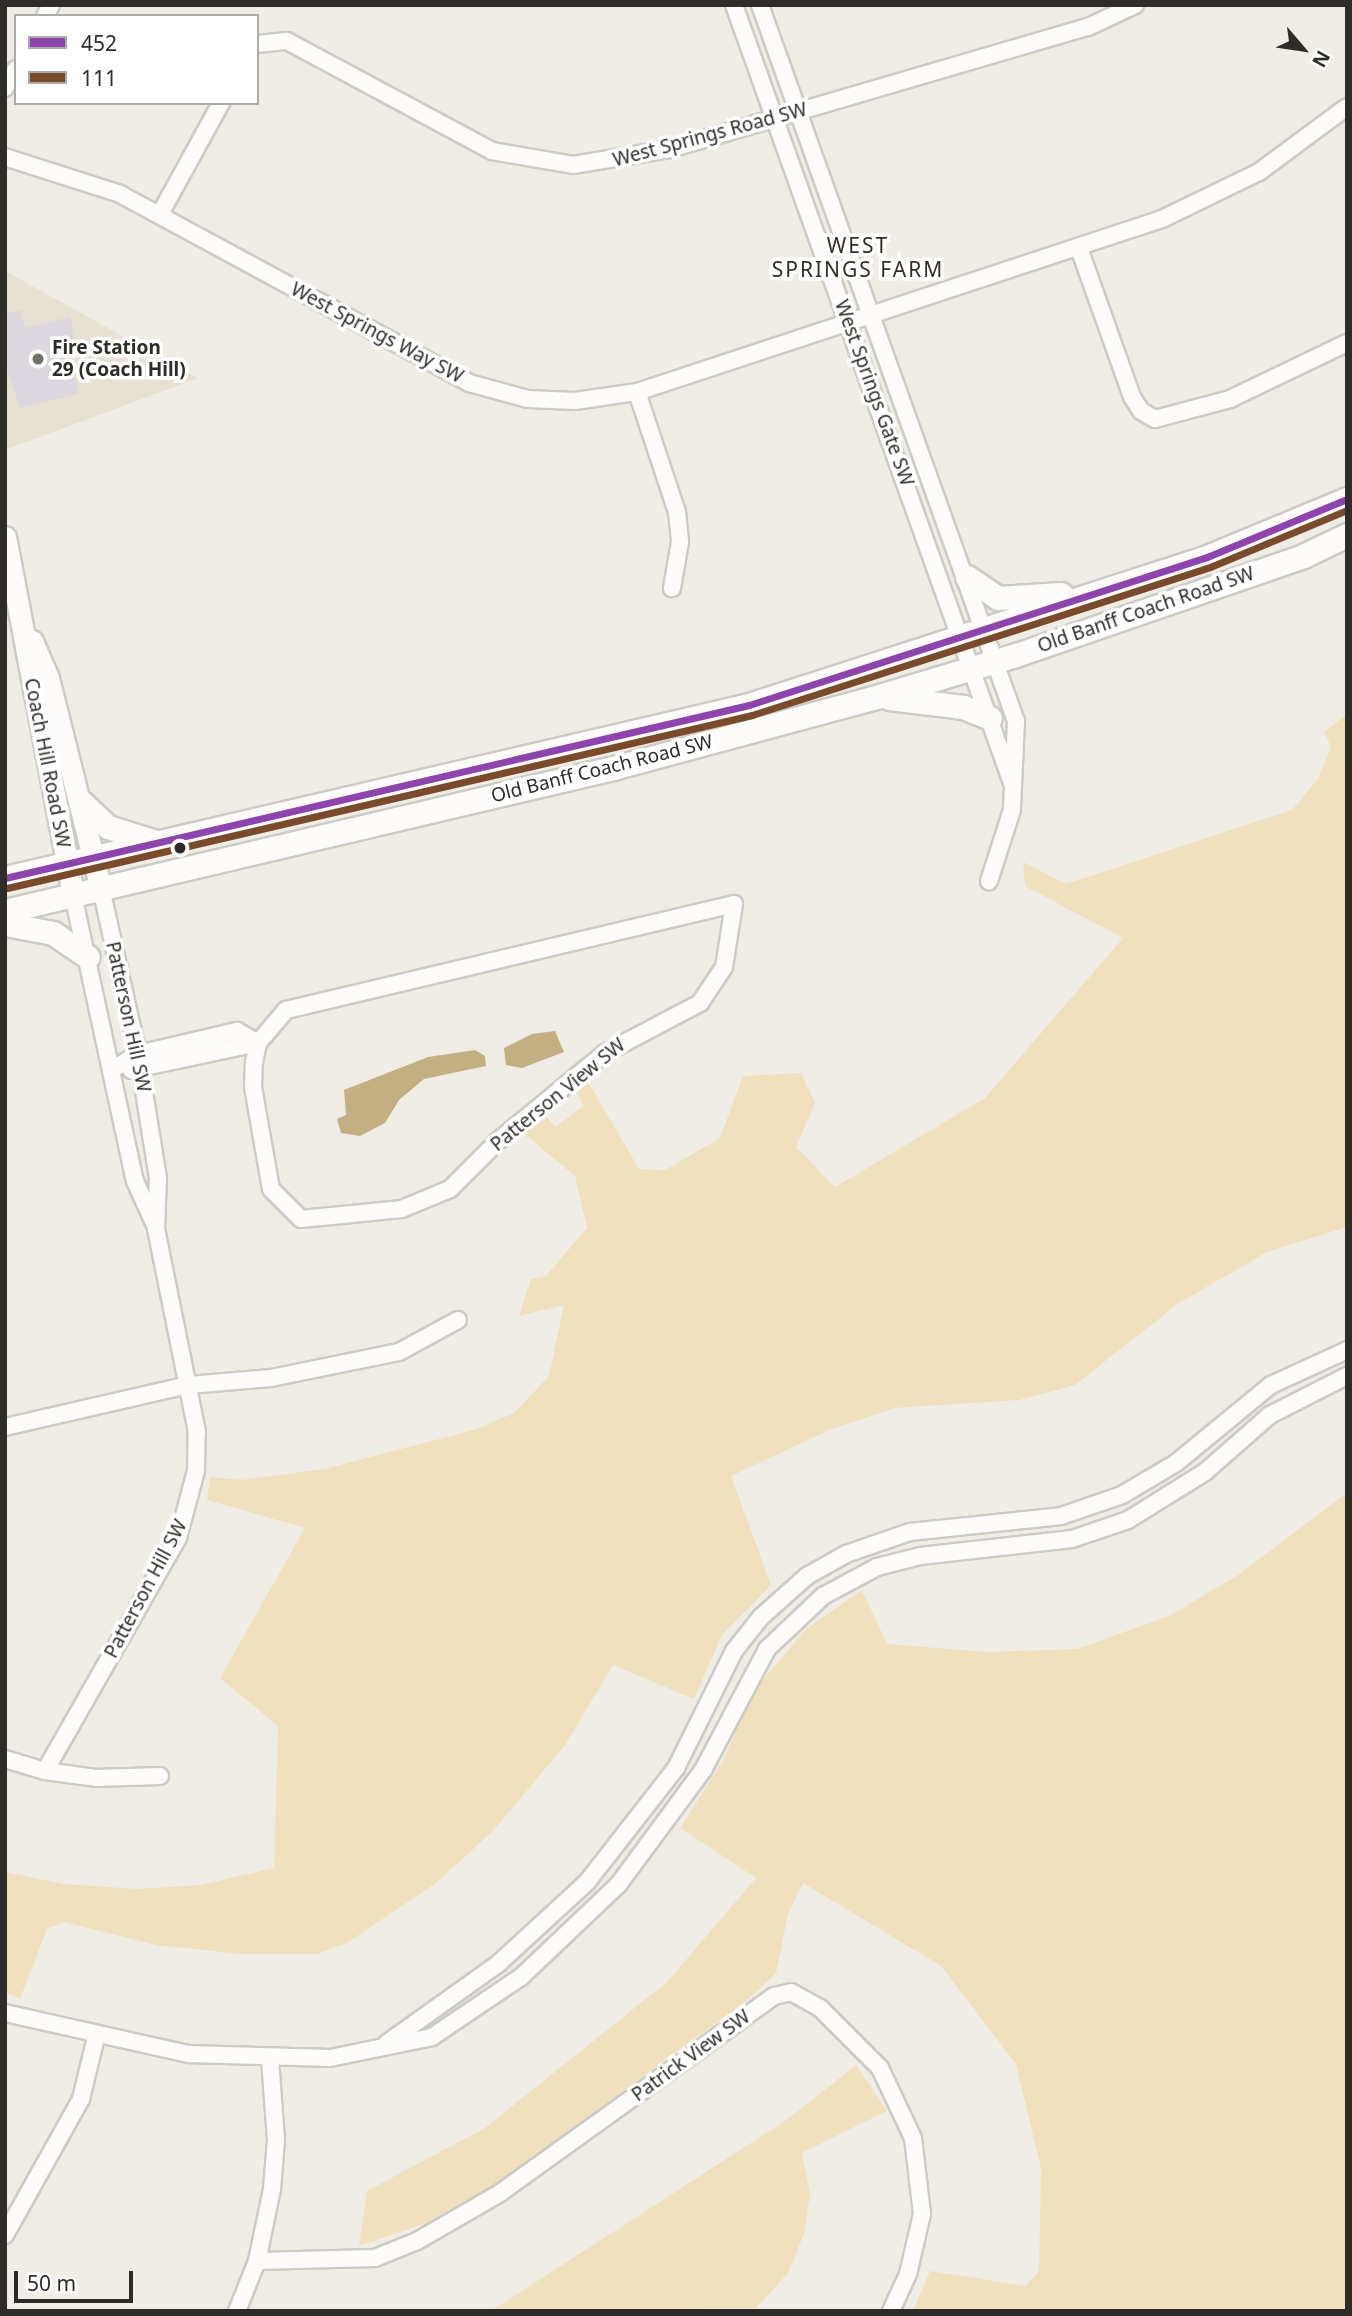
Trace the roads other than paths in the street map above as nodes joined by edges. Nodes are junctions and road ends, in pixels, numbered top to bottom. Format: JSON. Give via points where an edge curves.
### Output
{"nodes":[{"id":1,"x":734,"y":5,"type":"edge"},
{"id":2,"x":761,"y":5,"type":"edge"},
{"id":3,"x":1135,"y":5,"type":"edge"},
{"id":4,"x":259,"y":44,"type":"edge"},
{"id":5,"x":14,"y":72,"type":"edge"},
{"id":6,"x":5,"y":88,"type":"edge"},
{"id":7,"x":220,"y":105,"type":"edge"},
{"id":8,"x":1347,"y":107,"type":"edge"},
{"id":9,"x":799,"y":111,"type":"junction"},
{"id":10,"x":775,"y":118,"type":"junction"},
{"id":11,"x":5,"y":157,"type":"edge"},
{"id":12,"x":160,"y":215,"type":"junction"},
{"id":13,"x":1079,"y":248,"type":"junction"},
{"id":14,"x":872,"y":315,"type":"junction"},
{"id":15,"x":848,"y":323,"type":"junction"},
{"id":16,"x":1347,"y":343,"type":"edge"},
{"id":17,"x":637,"y":392,"type":"junction"},
{"id":18,"x":1347,"y":499,"type":"edge"},
{"id":19,"x":1347,"y":535,"type":"edge"},
{"id":20,"x":5,"y":537,"type":"edge"},
{"id":21,"x":967,"y":577,"type":"junction"},
{"id":22,"x":1129,"y":583,"type":"junction"},
{"id":23,"x":672,"y":588,"type":"dead end"},
{"id":24,"x":985,"y":629,"type":"junction"},
{"id":25,"x":27,"y":630,"type":"junction"},
{"id":26,"x":961,"y":637,"type":"junction"},
{"id":27,"x":997,"y":660,"type":"junction"},
{"id":28,"x":973,"y":669,"type":"junction"},
{"id":29,"x":876,"y":697,"type":"junction"},
{"id":30,"x":990,"y":718,"type":"junction"},
{"id":31,"x":1013,"y":783,"type":"junction"},
{"id":32,"x":80,"y":801,"type":"junction"},
{"id":33,"x":159,"y":842,"type":"junction"},
{"id":34,"x":93,"y":858,"type":"junction"},
{"id":35,"x":67,"y":864,"type":"junction"},
{"id":36,"x":5,"y":878,"type":"edge"},
{"id":37,"x":989,"y":881,"type":"dead end"},
{"id":38,"x":101,"y":889,"type":"junction"},
{"id":39,"x":74,"y":895,"type":"junction"},
{"id":40,"x":5,"y":911,"type":"edge"},
{"id":41,"x":5,"y":924,"type":"edge"},
{"id":42,"x":88,"y":957,"type":"junction"},
{"id":43,"x":258,"y":1043,"type":"junction"},
{"id":44,"x":139,"y":1062,"type":"junction"},
{"id":45,"x":112,"y":1070,"type":"junction"},
{"id":46,"x":156,"y":1229,"type":"junction"},
{"id":47,"x":458,"y":1320,"type":"dead end"},
{"id":48,"x":1347,"y":1350,"type":"edge"},
{"id":49,"x":1347,"y":1376,"type":"edge"},
{"id":50,"x":188,"y":1385,"type":"junction"},
{"id":51,"x":5,"y":1427,"type":"edge"},
{"id":52,"x":1147,"y":1482,"type":"junction"},
{"id":53,"x":1160,"y":1504,"type":"junction"},
{"id":54,"x":5,"y":1759,"type":"edge"},
{"id":55,"x":45,"y":1771,"type":"junction"},
{"id":56,"x":160,"y":1776,"type":"dead end"},
{"id":57,"x":5,"y":2012,"type":"edge"},
{"id":58,"x":96,"y":2037,"type":"junction"},
{"id":59,"x":384,"y":2046,"type":"junction"},
{"id":60,"x":270,"y":2058,"type":"junction"},
{"id":61,"x":5,"y":2235,"type":"edge"},
{"id":62,"x":257,"y":2261,"type":"junction"},
{"id":63,"x":237,"y":2311,"type":"edge"},
{"id":64,"x":891,"y":2311,"type":"edge"}],
"edges":[{"from":1,"to":10,"type":"street","name":"West Springs Gate SW"},
{"from":2,"to":9,"type":"street","name":"West Springs Gate SW"},
{"from":3,"to":9,"type":"street","name":"West Springs Road SW","via":[[1087,27]]},
{"from":4,"to":10,"type":"street","name":"West Springs Road SW","via":[[287,41],[470,141],[540,163],[619,162]]},
{"from":5,"to":6,"type":"street"},
{"from":7,"to":12,"type":"street"},
{"from":8,"to":13,"type":"street","name":"West Springs Way SW","via":[[1235,186],[1162,219]]},
{"from":9,"to":10,"type":"street","name":"West Springs Road SW"},
{"from":9,"to":14,"type":"street","name":"West Springs Gate SW"},
{"from":10,"to":15,"type":"street","name":"West Springs Gate SW"},
{"from":11,"to":12,"type":"street","name":"West Springs Way SW","via":[[31,169],[93,183]]},
{"from":12,"to":17,"type":"street","name":"West Springs Way SW","via":[[469,383],[528,399],[594,400]]},
{"from":13,"to":14,"type":"street","name":"West Springs Way SW"},
{"from":13,"to":16,"type":"street","via":[[1132,397],[1141,411],[1155,419],[1230,399]]},
{"from":14,"to":15,"type":"street","name":"West Springs Way SW"},
{"from":14,"to":21,"type":"street","name":"West Springs Gate SW"},
{"from":15,"to":17,"type":"street","name":"West Springs Way SW"},
{"from":15,"to":26,"type":"street","name":"West Springs Gate SW"},
{"from":17,"to":23,"type":"street","via":[[677,512],[680,542]]},
{"from":18,"to":22,"type":"main road","name":"Old Banff Coach Road SW","via":[[1249,542]]},
{"from":19,"to":27,"type":"main road","name":"Old Banff Coach Road SW","via":[[1303,556]]},
{"from":20,"to":25,"type":"street","name":"Coach Hill Road SW"},
{"from":21,"to":22,"type":"main road","via":[[984,592],[1015,600]]},
{"from":21,"to":24,"type":"street","name":"West Springs Gate SW"},
{"from":22,"to":24,"type":"main road","name":"Old Banff Coach Road SW"},
{"from":24,"to":26,"type":"main road","name":"Old Banff Coach Road SW"},
{"from":24,"to":27,"type":"street","name":"West Springs Gate SW"},
{"from":25,"to":32,"type":"street","name":"Coach Hill Road SW","via":[[48,678]]},
{"from":25,"to":35,"type":"street","name":"Coach Hill Road SW","via":[[30,687]]},
{"from":26,"to":28,"type":"street","name":"West Springs Gate SW"},
{"from":26,"to":33,"type":"main road","name":"Old Banff Coach Road SW","via":[[749,705]]},
{"from":27,"to":28,"type":"main road","name":"Old Banff Coach Road SW"},
{"from":27,"to":31,"type":"street","name":"West Springs Gate SW","via":[[1019,741]]},
{"from":28,"to":29,"type":"main road","name":"Old Banff Coach Road SW"},
{"from":28,"to":30,"type":"street","name":"West Springs Gate SW"},
{"from":29,"to":30,"type":"main road","via":[[963,707]]},
{"from":29,"to":38,"type":"main road","name":"Old Banff Coach Road SW","via":[[617,767]]},
{"from":30,"to":31,"type":"street","name":"West Springs Gate SW"},
{"from":31,"to":37,"type":"street","name":"West Springs Gate SW","via":[[1013,810]]},
{"from":32,"to":33,"type":"main road","via":[[108,827]]},
{"from":32,"to":34,"type":"street","name":"Coach Hill Road SW"},
{"from":33,"to":34,"type":"main road","name":"Old Banff Coach Road SW"},
{"from":34,"to":35,"type":"main road","name":"Old Banff Coach Road SW"},
{"from":34,"to":38,"type":"street","name":"Coach Hill Road SW"},
{"from":35,"to":36,"type":"main road","name":"Old Banff Coach Road SW"},
{"from":35,"to":39,"type":"street","name":"Coach Hill Road SW"},
{"from":38,"to":39,"type":"main road","name":"Old Banff Coach Road SW"},
{"from":38,"to":44,"type":"street","name":"Patterson Hill SW"},
{"from":39,"to":40,"type":"main road","name":"Old Banff Coach Road SW"},
{"from":39,"to":42,"type":"street","name":"Patterson Hill SW"},
{"from":41,"to":42,"type":"main road","via":[[53,933]]},
{"from":42,"to":45,"type":"street","name":"Patterson Hill SW"},
{"from":43,"to":43,"type":"street","name":"Patterson View SW","via":[[286,1010],[734,904],[724,967],[700,1003],[604,1053],[450,1189],[427,1201],[359,1217],[302,1219],[283,1206],[271,1189],[257,1115],[253,1087]]},
{"from":43,"to":44,"type":"street"},
{"from":44,"to":45,"type":"street"},
{"from":44,"to":46,"type":"street","name":"Patterson Hill SW","via":[[158,1178]]},
{"from":45,"to":46,"type":"street","name":"Patterson Hill SW","via":[[135,1181]]},
{"from":46,"to":50,"type":"street","name":"Patterson Hill SW"},
{"from":47,"to":50,"type":"street","via":[[399,1352],[271,1378]]},
{"from":48,"to":52,"type":"street","via":[[1271,1385]]},
{"from":49,"to":53,"type":"street","via":[[1270,1415]]},
{"from":50,"to":51,"type":"street"},
{"from":50,"to":55,"type":"street","name":"Patterson Hill SW","via":[[197,1453],[185,1520]]},
{"from":52,"to":53,"type":"street"},
{"from":52,"to":59,"type":"street","via":[[1061,1516],[940,1528],[877,1541],[790,1589],[734,1651],[676,1768],[587,1882],[499,1963]]},
{"from":53,"to":59,"type":"street","via":[[1072,1539],[951,1551],[877,1567],[823,1596],[766,1649],[703,1770],[646,1851],[586,1920],[465,2019],[432,2037]]},
{"from":54,"to":55,"type":"street"},
{"from":55,"to":56,"type":"street","via":[[96,1778]]},
{"from":57,"to":58,"type":"street"},
{"from":58,"to":60,"type":"street","via":[[189,2054]]},
{"from":58,"to":61,"type":"street","via":[[81,2099]]},
{"from":59,"to":60,"type":"street","via":[[330,2058]]},
{"from":60,"to":62,"type":"street","via":[[276,2140]]},
{"from":62,"to":63,"type":"street"},
{"from":62,"to":64,"type":"street","name":"Patrick View SW","via":[[375,2258],[417,2241],[500,2193],[774,1996],[791,1993],[820,2008],[880,2068],[913,2138],[922,2214],[908,2274]]}]}
